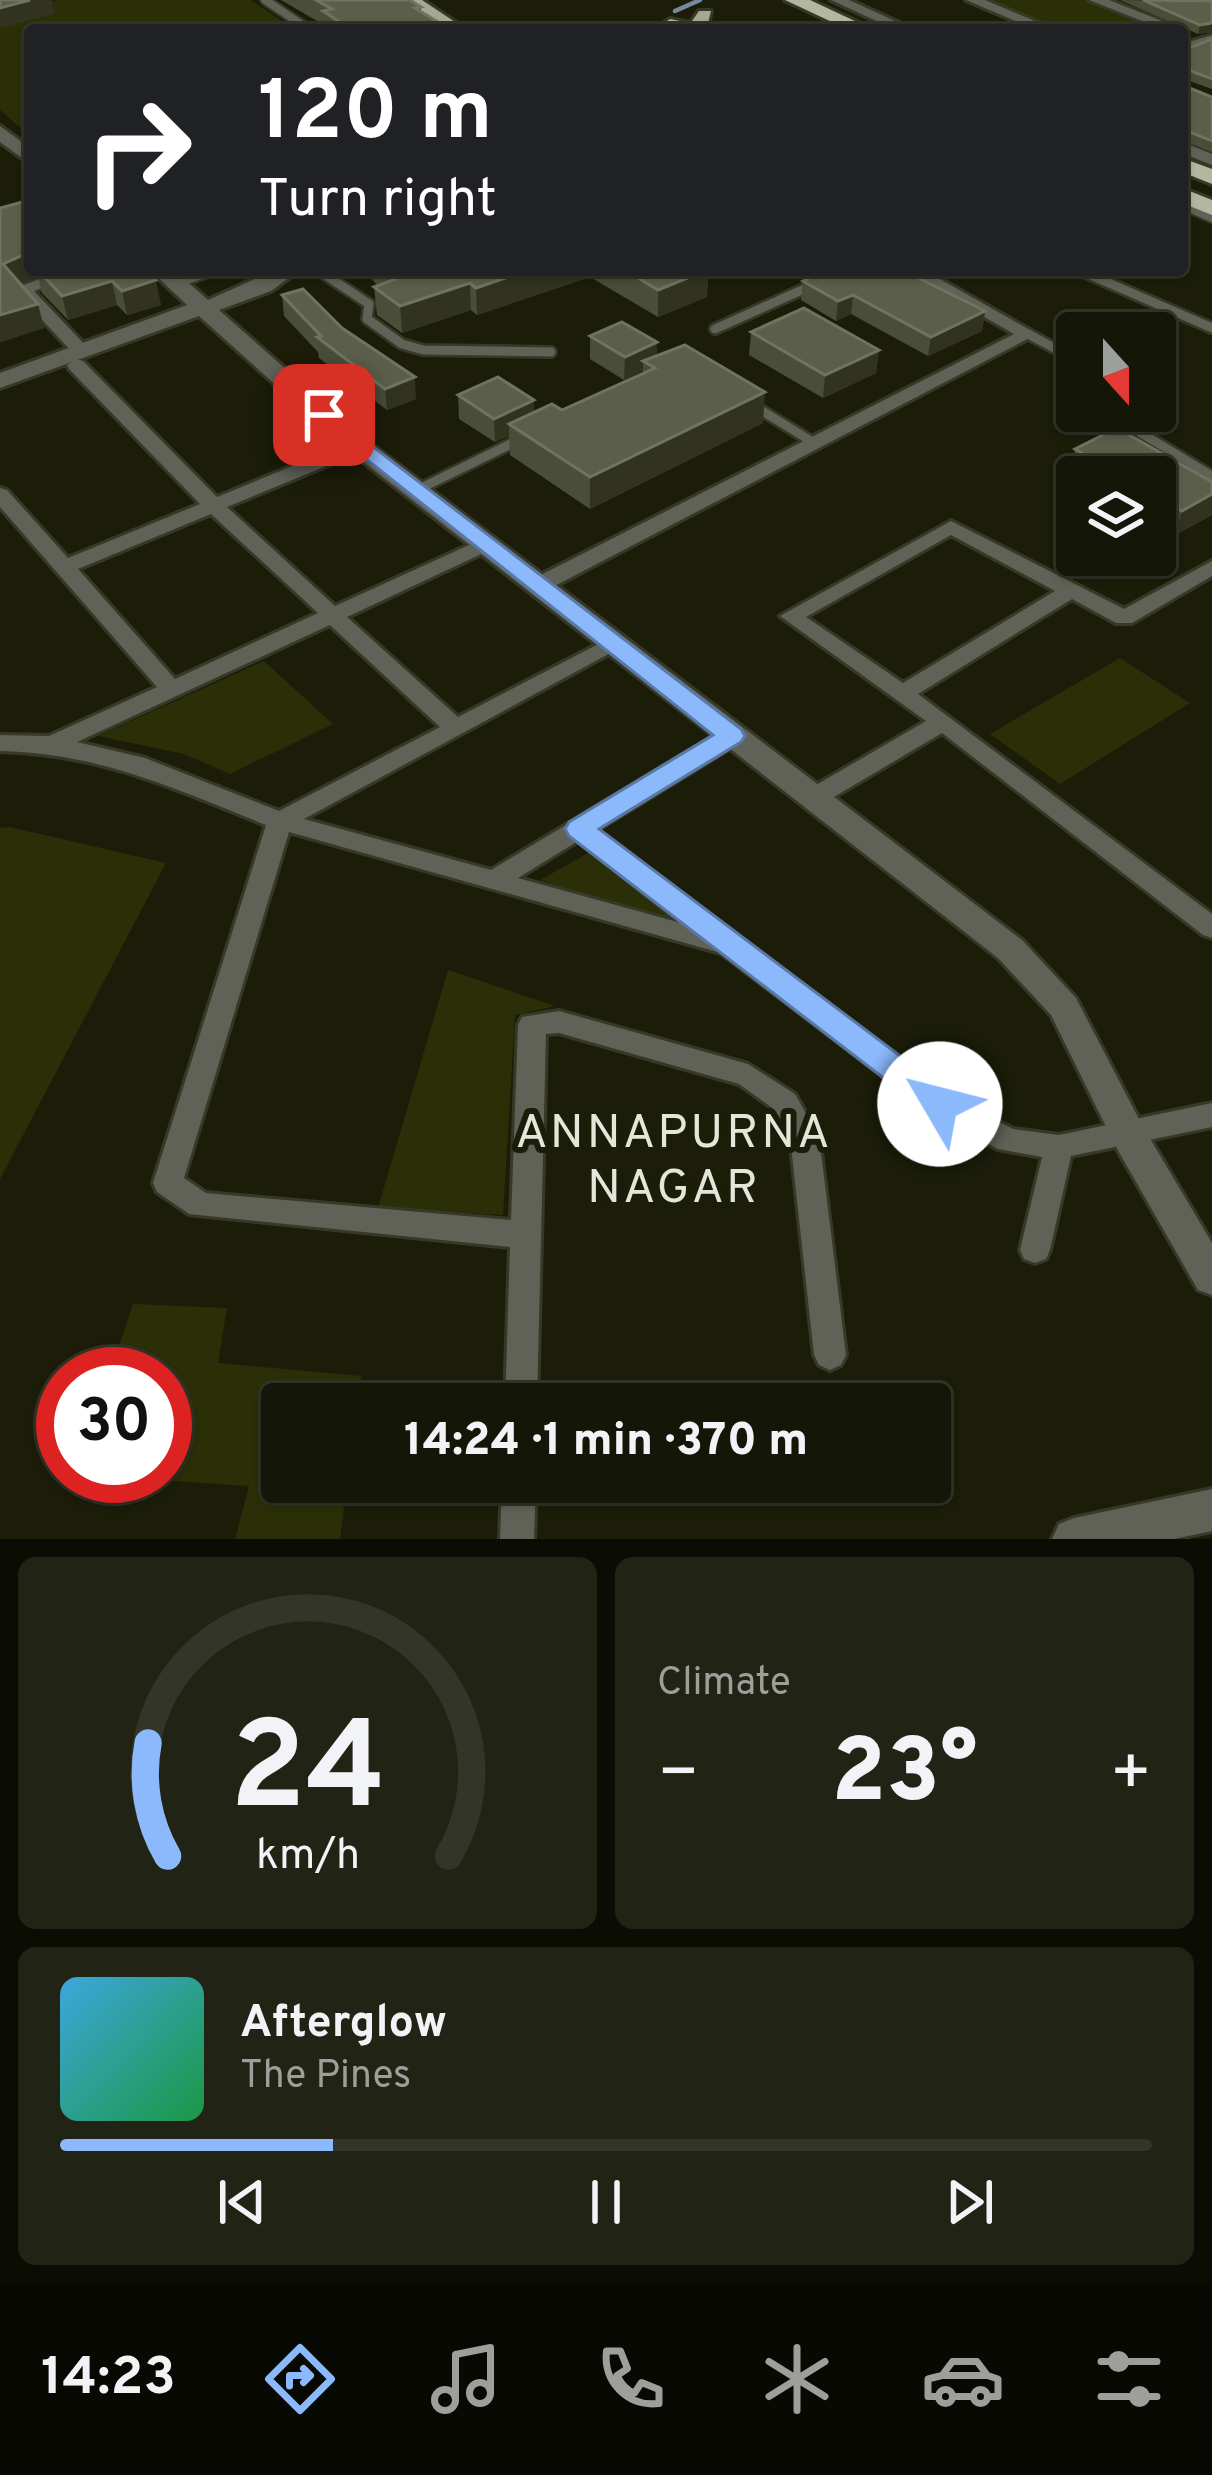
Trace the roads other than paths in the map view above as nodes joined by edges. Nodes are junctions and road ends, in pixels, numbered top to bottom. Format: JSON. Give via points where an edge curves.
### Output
{"nodes":[{"id":1,"x":266,"y":0,"type":"edge"},
{"id":2,"x":410,"y":0,"type":"edge"},
{"id":3,"x":794,"y":0,"type":"edge"},
{"id":4,"x":838,"y":0,"type":"edge"},
{"id":5,"x":974,"y":0,"type":"edge"},
{"id":6,"x":1096,"y":0,"type":"edge"},
{"id":7,"x":301,"y":24,"type":"edge"},
{"id":8,"x":446,"y":24,"type":"edge"},
{"id":9,"x":852,"y":24,"type":"edge"},
{"id":10,"x":894,"y":24,"type":"edge"},
{"id":11,"x":1034,"y":24,"type":"edge"},
{"id":12,"x":1161,"y":24,"type":"edge"},
{"id":13,"x":0,"y":132,"type":"edge"},
{"id":14,"x":24,"y":153,"type":"edge"},
{"id":15,"x":62,"y":276,"type":"edge"},
{"id":16,"x":169,"y":276,"type":"edge"},
{"id":17,"x":281,"y":276,"type":"edge"},
{"id":18,"x":327,"y":276,"type":"edge"},
{"id":19,"x":921,"y":276,"type":"edge"},
{"id":20,"x":1093,"y":276,"type":"edge"},
{"id":21,"x":830,"y":277,"type":"edge"},
{"id":22,"x":206,"y":309,"type":"junction"},
{"id":23,"x":1212,"y":328,"type":"edge"},
{"id":24,"x":715,"y":329,"type":"dead end"},
{"id":25,"x":1028,"y":334,"type":"junction"},
{"id":26,"x":1056,"y":349,"type":"edge"},
{"id":27,"x":551,"y":352,"type":"dead end"},
{"id":28,"x":78,"y":358,"type":"junction"},
{"id":29,"x":0,"y":381,"type":"edge"},
{"id":30,"x":0,"y":394,"type":"edge"},
{"id":31,"x":746,"y":401,"type":"edge"},
{"id":32,"x":1141,"y":432,"type":"edge"},
{"id":33,"x":532,"y":434,"type":"edge"},
{"id":34,"x":816,"y":445,"type":"junction"},
{"id":35,"x":358,"y":446,"type":"junction"},
{"id":36,"x":1212,"y":476,"type":"edge"},
{"id":37,"x":417,"y":490,"type":"junction"},
{"id":38,"x":0,"y":494,"type":"edge"},
{"id":39,"x":214,"y":506,"type":"junction"},
{"id":40,"x":487,"y":544,"type":"junction"},
{"id":41,"x":1212,"y":566,"type":"edge"},
{"id":42,"x":62,"y":568,"type":"junction"},
{"id":43,"x":539,"y":585,"type":"junction"},
{"id":44,"x":1070,"y":591,"type":"junction"},
{"id":45,"x":333,"y":616,"type":"junction"},
{"id":46,"x":616,"y":644,"type":"junction"},
{"id":47,"x":172,"y":690,"type":"junction"},
{"id":48,"x":903,"y":693,"type":"junction"},
{"id":49,"x":943,"y":722,"type":"junction"},
{"id":50,"x":455,"y":728,"type":"junction"},
{"id":51,"x":732,"y":736,"type":"junction"},
{"id":52,"x":0,"y":742,"type":"edge"},
{"id":53,"x":52,"y":744,"type":"junction"},
{"id":54,"x":813,"y":798,"type":"junction"},
{"id":55,"x":280,"y":821,"type":"junction"},
{"id":56,"x":579,"y":829,"type":"junction"},
{"id":57,"x":491,"y":882,"type":"junction"},
{"id":58,"x":1212,"y":928,"type":"edge"},
{"id":59,"x":730,"y":946,"type":"junction"},
{"id":60,"x":1212,"y":1115,"type":"edge"},
{"id":61,"x":1130,"y":1136,"type":"junction"},
{"id":62,"x":1059,"y":1147,"type":"junction"},
{"id":63,"x":527,"y":1235,"type":"junction"},
{"id":64,"x":1035,"y":1250,"type":"dead end"},
{"id":65,"x":1212,"y":1278,"type":"edge"},
{"id":66,"x":830,"y":1355,"type":"dead end"},
{"id":67,"x":522,"y":1383,"type":"edge"},
{"id":68,"x":518,"y":1503,"type":"edge"},
{"id":69,"x":1212,"y":1510,"type":"edge"},
{"id":70,"x":1141,"y":1533,"type":"edge"},
{"id":71,"x":517,"y":1539,"type":"edge"},
{"id":72,"x":1074,"y":1539,"type":"edge"}],
"edges":[{"from":1,"to":7,"type":"lane"},
{"from":2,"to":8,"type":"main road"},
{"from":3,"to":9,"type":"highway"},
{"from":4,"to":10,"type":"street"},
{"from":5,"to":11,"type":"street"},
{"from":6,"to":12,"type":"street"},
{"from":13,"to":14,"type":"street"},
{"from":15,"to":28,"type":"street","via":[[22,289]]},
{"from":16,"to":22,"type":"street"},
{"from":17,"to":22,"type":"street"},
{"from":18,"to":27,"type":"lane","via":[[369,304],[367,319],[402,344]]},
{"from":19,"to":25,"type":"street"},
{"from":20,"to":23,"type":"lane"},
{"from":21,"to":24,"type":"lane"},
{"from":22,"to":28,"type":"street"},
{"from":22,"to":35,"type":"street"},
{"from":25,"to":26,"type":"lane"},
{"from":25,"to":34,"type":"street"},
{"from":28,"to":29,"type":"street"},
{"from":28,"to":30,"type":"street"},
{"from":28,"to":39,"type":"street"},
{"from":31,"to":34,"type":"lane"},
{"from":32,"to":36,"type":"lane"},
{"from":33,"to":37,"type":"lane"},
{"from":34,"to":43,"type":"street"},
{"from":35,"to":37,"type":"street"},
{"from":35,"to":39,"type":"street"},
{"from":37,"to":40,"type":"street"},
{"from":38,"to":42,"type":"street"},
{"from":39,"to":42,"type":"street"},
{"from":39,"to":45,"type":"street"},
{"from":40,"to":43,"type":"street"},
{"from":40,"to":45,"type":"street"},
{"from":41,"to":44,"type":"street","via":[[1124,618]]},
{"from":42,"to":47,"type":"street"},
{"from":43,"to":46,"type":"street"},
{"from":44,"to":48,"type":"street"},
{"from":44,"to":48,"type":"street","via":[[951,526],[790,616]]},
{"from":45,"to":47,"type":"street"},
{"from":45,"to":50,"type":"street"},
{"from":46,"to":50,"type":"street"},
{"from":46,"to":51,"type":"street"},
{"from":47,"to":53,"type":"street"},
{"from":48,"to":49,"type":"street"},
{"from":49,"to":54,"type":"street"},
{"from":49,"to":58,"type":"street"},
{"from":50,"to":55,"type":"street"},
{"from":51,"to":54,"type":"street"},
{"from":51,"to":56,"type":"street"},
{"from":52,"to":53,"type":"street"},
{"from":53,"to":55,"type":"street","via":[[136,764]]},
{"from":54,"to":61,"type":"street","via":[[1010,949],[1064,1007]]},
{"from":55,"to":57,"type":"street"},
{"from":55,"to":63,"type":"street","via":[[168,1183],[200,1205]]},
{"from":56,"to":57,"type":"street"},
{"from":56,"to":59,"type":"street"},
{"from":57,"to":59,"type":"street"},
{"from":59,"to":62,"type":"street","via":[[940,1104],[1008,1140]]},
{"from":60,"to":61,"type":"street"},
{"from":61,"to":62,"type":"street"},
{"from":61,"to":65,"type":"street"},
{"from":62,"to":64,"type":"street"},
{"from":63,"to":66,"type":"street","via":[[532,1025],[559,1022],[748,1076],[784,1102],[804,1136]]},
{"from":63,"to":67,"type":"street"},
{"from":68,"to":71,"type":"street"},
{"from":69,"to":70,"type":"street"},
{"from":70,"to":72,"type":"street"}]}
